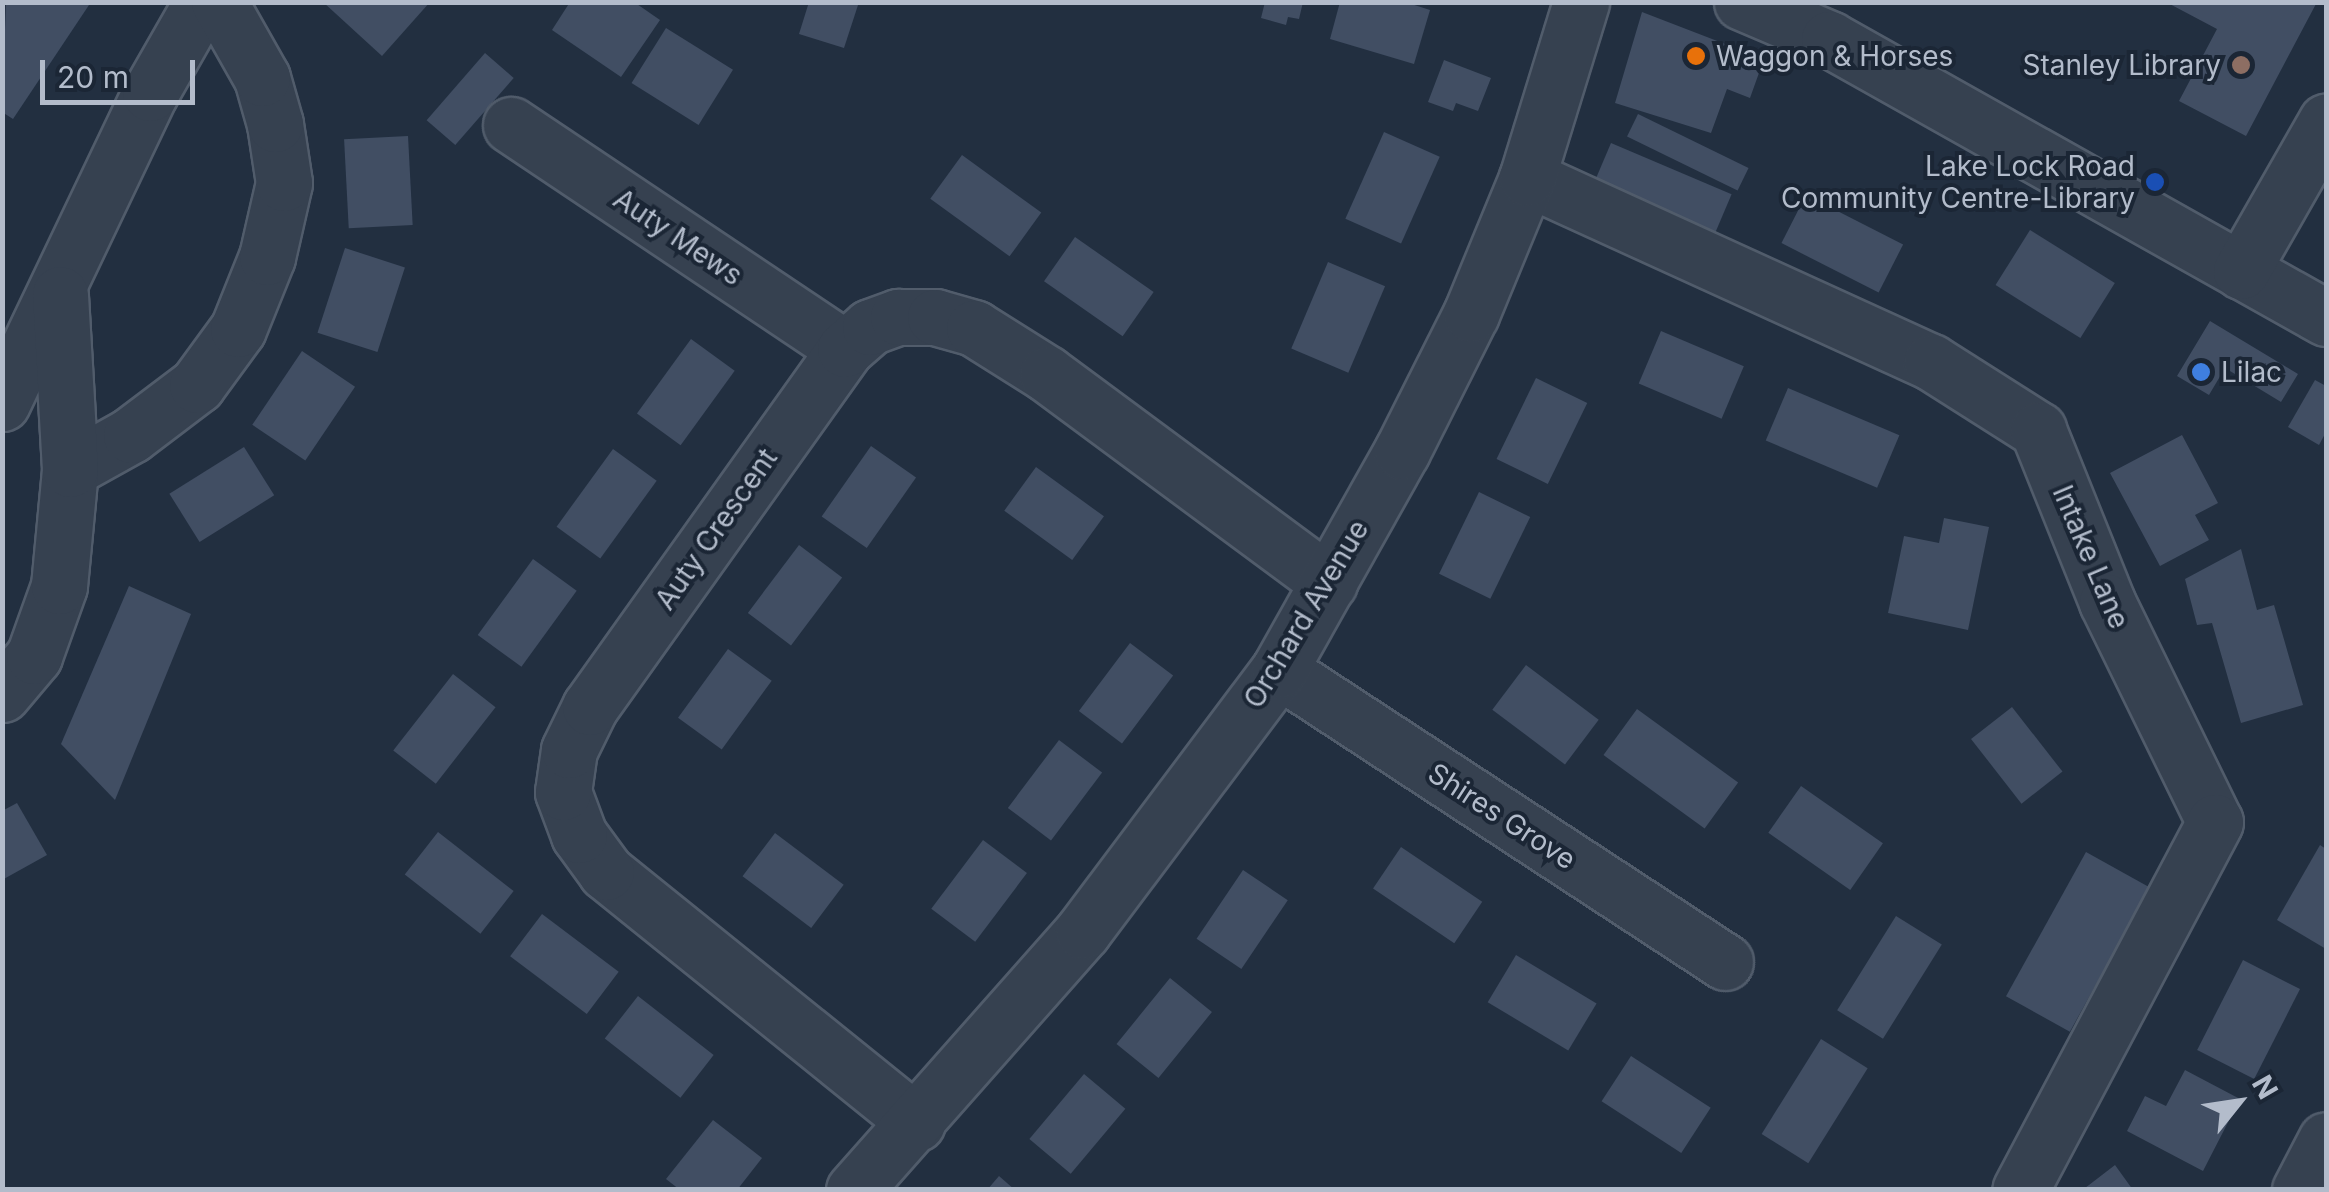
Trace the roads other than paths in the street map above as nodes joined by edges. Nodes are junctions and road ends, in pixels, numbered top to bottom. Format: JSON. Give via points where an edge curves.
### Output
{"nodes":[{"id":1,"x":202,"y":2,"type":"edge"},
{"id":2,"x":219,"y":2,"type":"edge"},
{"id":3,"x":1581,"y":2,"type":"edge"},
{"id":4,"x":1742,"y":2,"type":"edge"},
{"id":5,"x":2326,"y":122,"type":"edge"},
{"id":6,"x":511,"y":124,"type":"dead end"},
{"id":7,"x":1527,"y":178,"type":"junction"},
{"id":8,"x":2241,"y":271,"type":"junction"},
{"id":9,"x":59,"y":286,"type":"junction"},
{"id":10,"x":2326,"y":318,"type":"edge"},
{"id":11,"x":844,"y":349,"type":"junction"},
{"id":12,"x":2,"y":403,"type":"edge"},
{"id":13,"x":70,"y":468,"type":"junction"},
{"id":14,"x":1329,"y":584,"type":"junction"},
{"id":15,"x":1278,"y":670,"type":"junction"},
{"id":16,"x":2,"y":694,"type":"edge"},
{"id":17,"x":1725,"y":962,"type":"dead end"},
{"id":18,"x":917,"y":1123,"type":"junction"},
{"id":19,"x":2326,"y":1140,"type":"edge"},
{"id":20,"x":854,"y":1190,"type":"edge"},
{"id":21,"x":2020,"y":1190,"type":"edge"},
{"id":22,"x":2300,"y":1190,"type":"edge"}],
"edges":[{"from":1,"to":9,"type":"street","via":[[150,94]]},
{"from":2,"to":13,"type":"street","via":[[262,78],[276,124],[284,183],[268,257],[238,329],[197,384],[131,435]]},
{"from":3,"to":7,"type":"street","name":"Orchard Avenue"},
{"from":4,"to":8,"type":"street","via":[[1829,39]]},
{"from":5,"to":8,"type":"street"},
{"from":6,"to":11,"type":"street","name":"Auty Mews"},
{"from":7,"to":14,"type":"street","name":"Orchard Avenue","via":[[1471,314]]},
{"from":7,"to":21,"type":"street","name":"Intake Lane","via":[[1930,362],[2038,430],[2107,602],[2215,822]]},
{"from":8,"to":10,"type":"street"},
{"from":9,"to":12,"type":"street"},
{"from":9,"to":13,"type":"street"},
{"from":11,"to":14,"type":"street","name":"Auty Crescent","via":[[870,327],[898,317],[935,317],[974,328]]},
{"from":11,"to":18,"type":"street","name":"Auty Crescent","via":[[590,707],[569,750],[562,792],[606,872]]},
{"from":13,"to":16,"type":"street","via":[[58,586],[34,656]]},
{"from":14,"to":15,"type":"street","name":"Orchard Avenue"},
{"from":15,"to":17,"type":"street","name":"Shires Grove"},
{"from":15,"to":18,"type":"street","name":"Orchard Avenue","via":[[1083,930]]},
{"from":18,"to":20,"type":"street","name":"Orchard Avenue"},
{"from":19,"to":22,"type":"street"}]}
